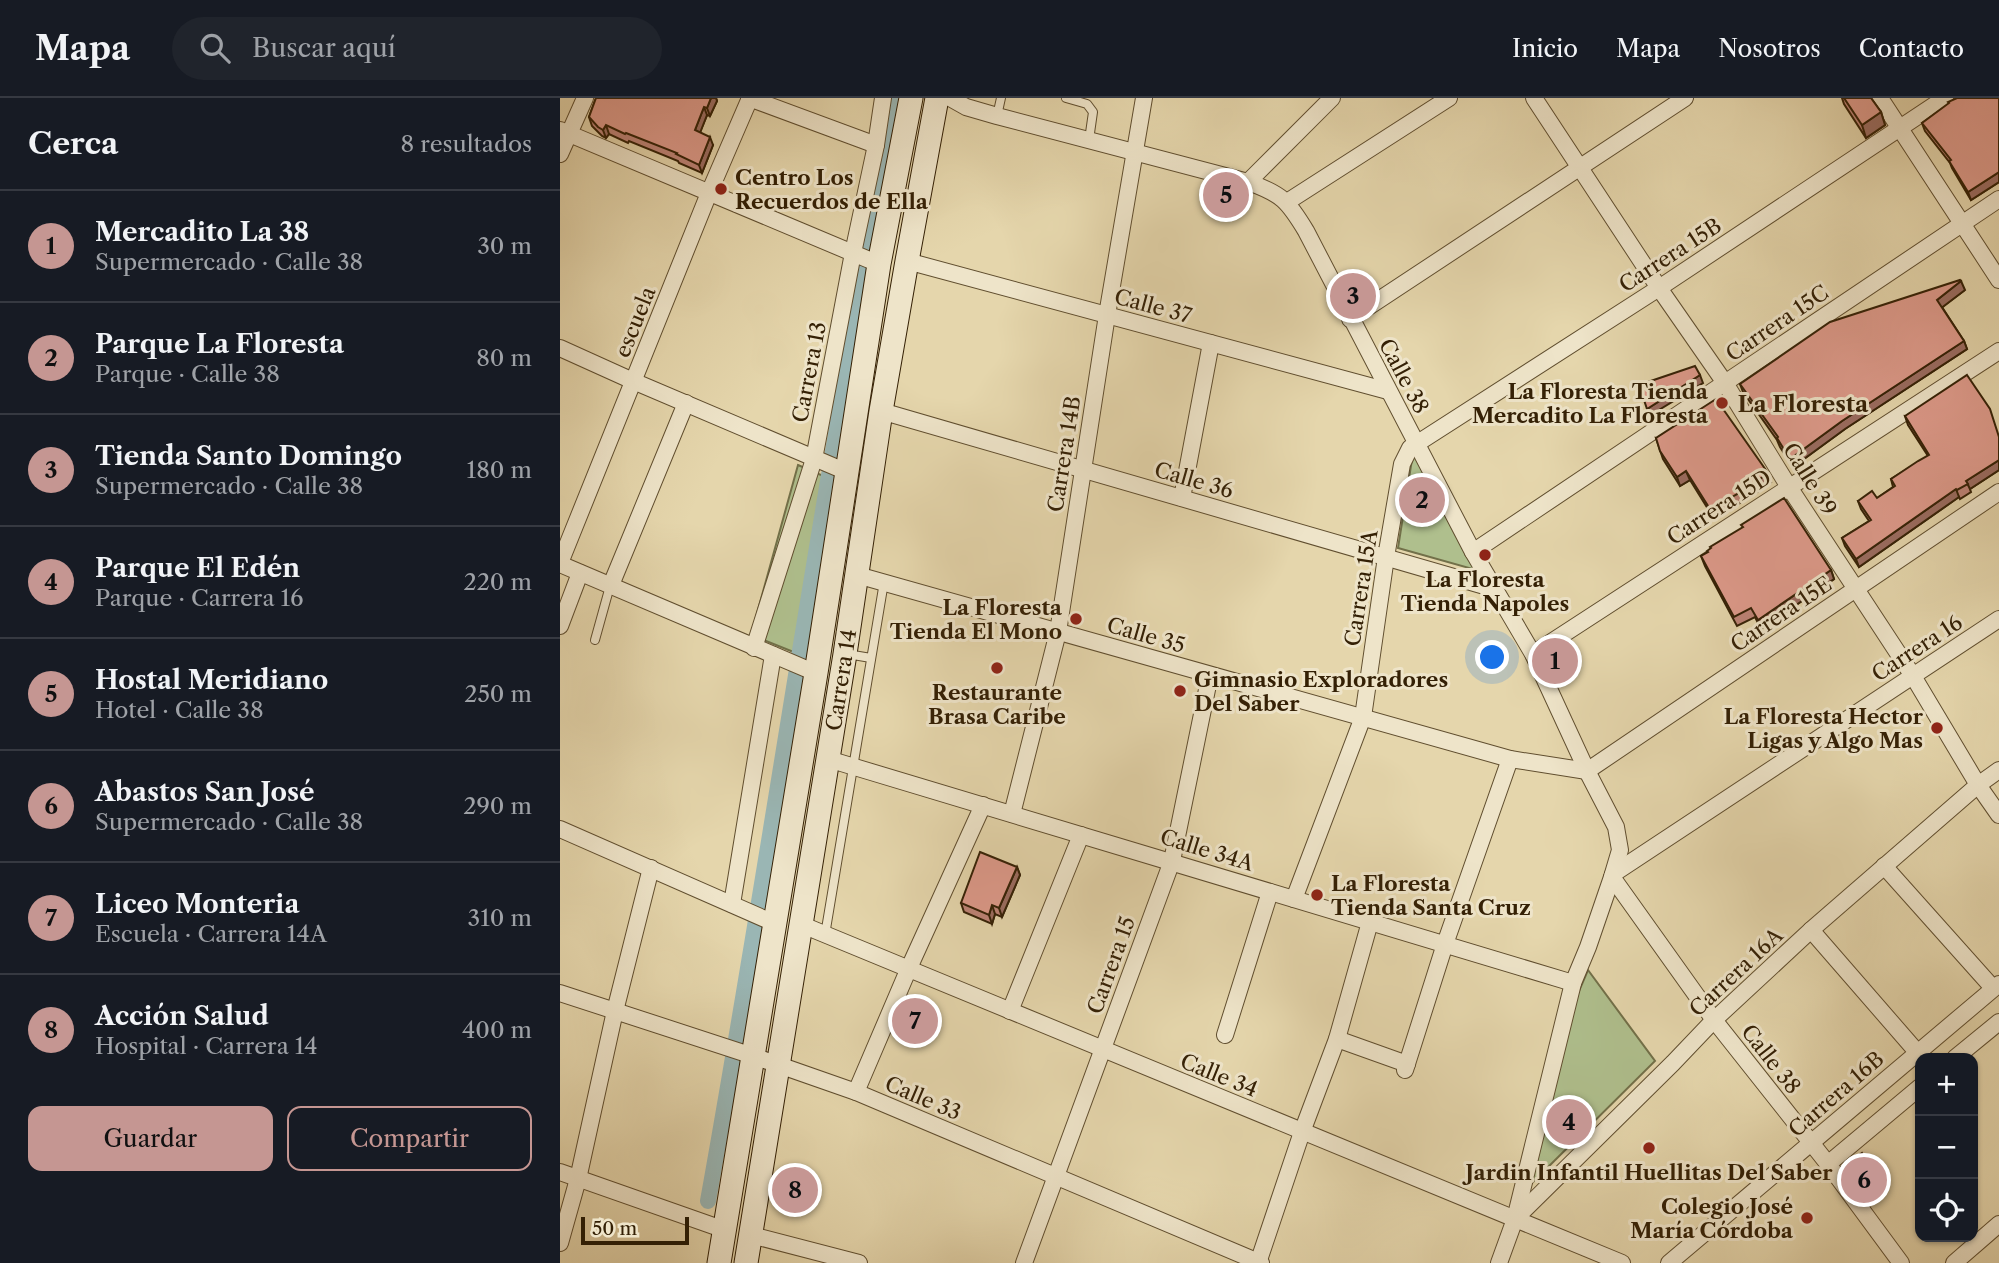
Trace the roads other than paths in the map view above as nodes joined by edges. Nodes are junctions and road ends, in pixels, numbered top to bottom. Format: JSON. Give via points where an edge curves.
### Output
{"nodes":[{"id":1,"x":585,"y":98,"type":"edge"},
{"id":2,"x":749,"y":98,"type":"edge"},
{"id":3,"x":883,"y":98,"type":"edge"},
{"id":4,"x":911,"y":98,"type":"edge"},
{"id":5,"x":937,"y":98,"type":"edge"},
{"id":6,"x":950,"y":98,"type":"edge"},
{"id":7,"x":1001,"y":98,"type":"edge"},
{"id":8,"x":1066,"y":98,"type":"edge"},
{"id":9,"x":1144,"y":98,"type":"edge"},
{"id":10,"x":1332,"y":98,"type":"edge"},
{"id":11,"x":1449,"y":98,"type":"edge"},
{"id":12,"x":1534,"y":98,"type":"edge"},
{"id":13,"x":1685,"y":98,"type":"edge"},
{"id":14,"x":1880,"y":98,"type":"edge"},
{"id":15,"x":1945,"y":98,"type":"edge"},
{"id":16,"x":997,"y":116,"type":"junction"},
{"id":17,"x":1900,"y":128,"type":"junction"},
{"id":18,"x":564,"y":132,"type":"edge"},
{"id":19,"x":1089,"y":140,"type":"junction"},
{"id":20,"x":876,"y":145,"type":"junction"},
{"id":21,"x":1134,"y":152,"type":"junction"},
{"id":22,"x":560,"y":154,"type":"edge"},
{"id":23,"x":1581,"y":168,"type":"junction"},
{"id":24,"x":1248,"y":182,"type":"junction"},
{"id":25,"x":709,"y":193,"type":"junction"},
{"id":26,"x":1999,"y":199,"type":"edge"},
{"id":27,"x":1287,"y":202,"type":"junction"},
{"id":28,"x":1963,"y":224,"type":"junction"},
{"id":29,"x":864,"y":258,"type":"junction"},
{"id":30,"x":906,"y":261,"type":"junction"},
{"id":31,"x":1999,"y":280,"type":"edge"},
{"id":32,"x":1658,"y":288,"type":"junction"},
{"id":33,"x":1107,"y":315,"type":"junction"},
{"id":34,"x":1350,"y":318,"type":"junction"},
{"id":35,"x":1211,"y":343,"type":"junction"},
{"id":36,"x":560,"y":348,"type":"edge"},
{"id":37,"x":1999,"y":351,"type":"edge"},
{"id":38,"x":633,"y":381,"type":"junction"},
{"id":39,"x":1725,"y":383,"type":"junction"},
{"id":40,"x":1388,"y":391,"type":"junction"},
{"id":41,"x":686,"y":404,"type":"junction"},
{"id":42,"x":881,"y":411,"type":"junction"},
{"id":43,"x":1416,"y":443,"type":"junction"},
{"id":44,"x":816,"y":460,"type":"junction"},
{"id":45,"x":1083,"y":470,"type":"junction"},
{"id":46,"x":841,"y":471,"type":"junction"},
{"id":47,"x":1789,"y":487,"type":"junction"},
{"id":48,"x":1999,"y":492,"type":"edge"},
{"id":49,"x":1182,"y":498,"type":"junction"},
{"id":50,"x":1473,"y":552,"type":"junction"},
{"id":51,"x":1386,"y":557,"type":"junction"},
{"id":52,"x":560,"y":563,"type":"edge"},
{"id":53,"x":580,"y":573,"type":"junction"},
{"id":54,"x":857,"y":575,"type":"junction"},
{"id":55,"x":884,"y":582,"type":"junction"},
{"id":56,"x":611,"y":585,"type":"junction"},
{"id":57,"x":1856,"y":588,"type":"junction"},
{"id":58,"x":1495,"y":589,"type":"junction"},
{"id":59,"x":1999,"y":619,"type":"edge"},
{"id":60,"x":560,"y":626,"type":"edge"},
{"id":61,"x":1058,"y":632,"type":"junction"},
{"id":62,"x":595,"y":640,"type":"dead end"},
{"id":63,"x":754,"y":648,"type":"junction"},
{"id":64,"x":845,"y":653,"type":"junction"},
{"id":65,"x":1533,"y":654,"type":"junction"},
{"id":66,"x":780,"y":658,"type":"junction"},
{"id":67,"x":872,"y":658,"type":"junction"},
{"id":68,"x":810,"y":671,"type":"junction"},
{"id":69,"x":1210,"y":675,"type":"junction"},
{"id":70,"x":1913,"y":676,"type":"junction"},
{"id":71,"x":1363,"y":716,"type":"junction"},
{"id":72,"x":828,"y":759,"type":"junction"},
{"id":73,"x":1510,"y":759,"type":"junction"},
{"id":74,"x":853,"y":767,"type":"junction"},
{"id":75,"x":1999,"y":770,"type":"edge"},
{"id":76,"x":1587,"y":771,"type":"junction"},
{"id":77,"x":1978,"y":785,"type":"junction"},
{"id":78,"x":982,"y":805,"type":"junction"},
{"id":79,"x":1012,"y":814,"type":"junction"},
{"id":80,"x":1999,"y":815,"type":"edge"},
{"id":81,"x":560,"y":829,"type":"edge"},
{"id":82,"x":1082,"y":835,"type":"junction"},
{"id":83,"x":813,"y":842,"type":"junction"},
{"id":84,"x":839,"y":849,"type":"junction"},
{"id":85,"x":1172,"y":861,"type":"junction"},
{"id":86,"x":1884,"y":866,"type":"junction"},
{"id":87,"x":651,"y":868,"type":"junction"},
{"id":88,"x":1613,"y":875,"type":"junction"},
{"id":89,"x":1270,"y":892,"type":"junction"},
{"id":90,"x":1294,"y":899,"type":"junction"},
{"id":91,"x":736,"y":906,"type":"junction"},
{"id":92,"x":768,"y":920,"type":"junction"},
{"id":93,"x":1370,"y":922,"type":"junction"},
{"id":94,"x":800,"y":924,"type":"junction"},
{"id":95,"x":1811,"y":930,"type":"junction"},
{"id":96,"x":825,"y":935,"type":"junction"},
{"id":97,"x":1445,"y":944,"type":"junction"},
{"id":98,"x":909,"y":968,"type":"junction"},
{"id":99,"x":1573,"y":983,"type":"junction"},
{"id":100,"x":1996,"y":986,"type":"edge"},
{"id":101,"x":560,"y":993,"type":"edge"},
{"id":102,"x":615,"y":1011,"type":"junction"},
{"id":103,"x":1010,"y":1011,"type":"junction"},
{"id":104,"x":1714,"y":1020,"type":"junction"},
{"id":105,"x":1999,"y":1022,"type":"edge"},
{"id":106,"x":1225,"y":1035,"type":"dead end"},
{"id":107,"x":1337,"y":1039,"type":"junction"},
{"id":108,"x":1102,"y":1049,"type":"junction"},
{"id":109,"x":1917,"y":1052,"type":"junction"},
{"id":110,"x":1961,"y":1053,"type":"edge"},
{"id":111,"x":747,"y":1054,"type":"junction"},
{"id":112,"x":778,"y":1064,"type":"junction"},
{"id":113,"x":1915,"y":1091,"type":"edge"},
{"id":114,"x":856,"y":1092,"type":"junction"},
{"id":115,"x":1302,"y":1132,"type":"junction"},
{"id":116,"x":1811,"y":1143,"type":"junction"},
{"id":117,"x":1828,"y":1164,"type":"junction"},
{"id":118,"x":560,"y":1172,"type":"edge"},
{"id":119,"x":1057,"y":1178,"type":"junction"},
{"id":120,"x":578,"y":1179,"type":"junction"},
{"id":121,"x":1516,"y":1219,"type":"junction"},
{"id":122,"x":1999,"y":1224,"type":"edge"},
{"id":123,"x":725,"y":1230,"type":"junction"},
{"id":124,"x":751,"y":1235,"type":"junction"},
{"id":125,"x":560,"y":1243,"type":"edge"},
{"id":126,"x":719,"y":1263,"type":"edge"},
{"id":127,"x":746,"y":1263,"type":"edge"},
{"id":128,"x":859,"y":1263,"type":"edge"},
{"id":129,"x":1024,"y":1263,"type":"edge"},
{"id":130,"x":1259,"y":1263,"type":"edge"},
{"id":131,"x":1499,"y":1263,"type":"edge"},
{"id":132,"x":1622,"y":1263,"type":"edge"},
{"id":133,"x":1669,"y":1263,"type":"edge"},
{"id":134,"x":1901,"y":1263,"type":"edge"},
{"id":135,"x":1954,"y":1263,"type":"edge"}],
"edges":[{"from":1,"to":18,"type":"street"},
{"from":2,"to":20,"type":"street"},
{"from":2,"to":25,"type":"street","name":"escuela"},
{"from":3,"to":20,"type":"street","name":"Carrera 13"},
{"from":4,"to":29,"type":"main road","name":"Carrera 14"},
{"from":5,"to":30,"type":"main road","name":"Carrera 14"},
{"from":6,"to":16,"type":"street","name":"Calle 38"},
{"from":7,"to":16,"type":"lane"},
{"from":8,"to":19,"type":"lane","via":[[1087,104],[1093,112]]},
{"from":9,"to":21,"type":"street","name":"Carrera 14B"},
{"from":10,"to":24,"type":"street"},
{"from":11,"to":27,"type":"street"},
{"from":12,"to":23,"type":"street","name":"Calle 39"},
{"from":13,"to":23,"type":"street"},
{"from":14,"to":17,"type":"street"},
{"from":15,"to":17,"type":"street","name":"Carrera 15B"},
{"from":16,"to":19,"type":"street","name":"Calle 38"},
{"from":17,"to":28,"type":"street"},
{"from":17,"to":32,"type":"street","name":"Carrera 15B"},
{"from":18,"to":22,"type":"street"},
{"from":18,"to":25,"type":"street"},
{"from":19,"to":21,"type":"street","name":"Calle 38"},
{"from":20,"to":29,"type":"street","name":"Carrera 13"},
{"from":21,"to":24,"type":"street","name":"Calle 38"},
{"from":21,"to":33,"type":"street","name":"Carrera 14B"},
{"from":23,"to":32,"type":"street","name":"Calle 39"},
{"from":23,"to":34,"type":"street"},
{"from":24,"to":27,"type":"street","name":"Calle 38"},
{"from":25,"to":29,"type":"street"},
{"from":25,"to":38,"type":"street","name":"escuela"},
{"from":26,"to":28,"type":"street","name":"Carrera 15C"},
{"from":27,"to":34,"type":"street","name":"Calle 38"},
{"from":28,"to":31,"type":"street"},
{"from":28,"to":39,"type":"street","name":"Carrera 15C"},
{"from":29,"to":44,"type":"street","name":"Carrera 13"},
{"from":29,"to":46,"type":"main road","name":"Carrera 14"},
{"from":30,"to":33,"type":"street","name":"Calle 37"},
{"from":30,"to":42,"type":"main road","name":"Carrera 14"},
{"from":32,"to":39,"type":"street","name":"Calle 39"},
{"from":32,"to":43,"type":"street","name":"Carrera 15B"},
{"from":33,"to":35,"type":"street","name":"Calle 37"},
{"from":33,"to":45,"type":"street","name":"Carrera 14B"},
{"from":34,"to":40,"type":"street","name":"Calle 38"},
{"from":35,"to":40,"type":"street","name":"Calle 37"},
{"from":35,"to":49,"type":"street"},
{"from":36,"to":38,"type":"street"},
{"from":37,"to":47,"type":"street","name":"Carrera 15D"},
{"from":38,"to":41,"type":"street"},
{"from":38,"to":52,"type":"street","name":"escuela"},
{"from":39,"to":47,"type":"street","name":"Calle 39"},
{"from":39,"to":50,"type":"street","name":"Carrera 15C"},
{"from":40,"to":43,"type":"street","name":"Calle 38"},
{"from":41,"to":44,"type":"street"},
{"from":41,"to":56,"type":"street"},
{"from":42,"to":45,"type":"street","name":"Calle 36"},
{"from":42,"to":54,"type":"main road","name":"Carrera 14"},
{"from":43,"to":50,"type":"street","name":"Calle 38"},
{"from":43,"to":51,"type":"street","name":"Carrera 15A","via":[[1402,464]]},
{"from":44,"to":46,"type":"street"},
{"from":44,"to":63,"type":"street","name":"Carrera 13"},
{"from":45,"to":49,"type":"street","name":"Calle 36"},
{"from":45,"to":61,"type":"street","name":"Carrera 14B"},
{"from":46,"to":68,"type":"main road","name":"Carrera 14"},
{"from":47,"to":57,"type":"street","name":"Calle 39"},
{"from":47,"to":65,"type":"street","name":"Carrera 15D"},
{"from":48,"to":57,"type":"street","name":"Carrera 15E"},
{"from":49,"to":51,"type":"street","name":"Calle 36"},
{"from":50,"to":58,"type":"street","name":"Calle 38"},
{"from":51,"to":58,"type":"street","name":"Calle 36"},
{"from":51,"to":71,"type":"street","name":"Carrera 15A"},
{"from":52,"to":53,"type":"street"},
{"from":53,"to":56,"type":"street"},
{"from":53,"to":60,"type":"street"},
{"from":54,"to":55,"type":"street","name":"Calle 35"},
{"from":54,"to":64,"type":"main road","name":"Carrera 14"},
{"from":55,"to":61,"type":"street","name":"Calle 35"},
{"from":55,"to":67,"type":"lane"},
{"from":56,"to":62,"type":"lane"},
{"from":56,"to":63,"type":"street"},
{"from":57,"to":70,"type":"street","name":"Calle 39"},
{"from":57,"to":76,"type":"street","name":"Carrera 15E"},
{"from":58,"to":65,"type":"street","name":"Calle 38"},
{"from":59,"to":70,"type":"street","name":"Carrera 16"},
{"from":61,"to":69,"type":"street","name":"Calle 35"},
{"from":61,"to":79,"type":"street","name":"Carrera 14B"},
{"from":63,"to":66,"type":"street"},
{"from":64,"to":67,"type":"lane"},
{"from":64,"to":72,"type":"main road","name":"Carrera 14"},
{"from":65,"to":76,"type":"street","name":"Calle 38"},
{"from":66,"to":68,"type":"street"},
{"from":66,"to":91,"type":"street"},
{"from":67,"to":74,"type":"lane"},
{"from":68,"to":92,"type":"main road","name":"Carrera 14"},
{"from":69,"to":71,"type":"street","name":"Calle 35"},
{"from":69,"to":85,"type":"street","name":"Carrera 15"},
{"from":70,"to":77,"type":"street","name":"Calle 39"},
{"from":70,"to":88,"type":"street","name":"Carrera 16"},
{"from":71,"to":73,"type":"street","name":"Calle 35"},
{"from":71,"to":90,"type":"street","name":"Carrera 15A"},
{"from":72,"to":74,"type":"street","name":"Calle 34A"},
{"from":72,"to":83,"type":"main road","name":"Carrera 14"},
{"from":73,"to":76,"type":"street","name":"Calle 35"},
{"from":73,"to":97,"type":"street"},
{"from":74,"to":78,"type":"street","name":"Calle 34A"},
{"from":74,"to":84,"type":"lane"},
{"from":75,"to":77,"type":"street","name":"Carrera 16A"},
{"from":76,"to":88,"type":"street","name":"Calle 38","via":[[1616,827],[1620,850]]},
{"from":77,"to":80,"type":"street","name":"Calle 39"},
{"from":77,"to":86,"type":"street","name":"Carrera 16A"},
{"from":78,"to":79,"type":"street","name":"Calle 34A"},
{"from":78,"to":98,"type":"street"},
{"from":79,"to":82,"type":"street","name":"Calle 34A"},
{"from":81,"to":87,"type":"street"},
{"from":82,"to":85,"type":"street","name":"Calle 34A"},
{"from":82,"to":103,"type":"street"},
{"from":83,"to":84,"type":"lane"},
{"from":83,"to":94,"type":"main road","name":"Carrera 14"},
{"from":84,"to":96,"type":"lane"},
{"from":85,"to":89,"type":"street","name":"Calle 34A"},
{"from":85,"to":108,"type":"street","name":"Carrera 15"},
{"from":86,"to":95,"type":"street","name":"Carrera 16A"},
{"from":86,"to":100,"type":"street"},
{"from":87,"to":91,"type":"street"},
{"from":87,"to":102,"type":"street"},
{"from":88,"to":99,"type":"street"},
{"from":88,"to":104,"type":"street","name":"Calle 38"},
{"from":89,"to":90,"type":"street","name":"Calle 34A"},
{"from":89,"to":106,"type":"street"},
{"from":90,"to":93,"type":"street","name":"Calle 34A"},
{"from":91,"to":92,"type":"street"},
{"from":92,"to":111,"type":"main road","name":"Carrera 14"},
{"from":93,"to":97,"type":"street","name":"Calle 34A"},
{"from":93,"to":107,"type":"street"},
{"from":94,"to":96,"type":"street","name":"Calle 34"},
{"from":94,"to":112,"type":"main road","name":"Carrera 14"},
{"from":95,"to":104,"type":"street","name":"Carrera 16A"},
{"from":95,"to":109,"type":"street"},
{"from":96,"to":98,"type":"street","name":"Calle 34"},
{"from":97,"to":99,"type":"street","name":"Calle 34A"},
{"from":97,"to":107,"type":"street","via":[[1406,1067]]},
{"from":98,"to":103,"type":"street","name":"Calle 34"},
{"from":98,"to":114,"type":"street"},
{"from":99,"to":121,"type":"street"},
{"from":100,"to":109,"type":"street","name":"Carrera 16B"},
{"from":101,"to":102,"type":"street","name":"Calle 33"},
{"from":102,"to":111,"type":"street","name":"Calle 33"},
{"from":102,"to":120,"type":"street"},
{"from":103,"to":108,"type":"street","name":"Calle 34"},
{"from":104,"to":116,"type":"street","name":"Calle 38"},
{"from":104,"to":121,"type":"street","name":"Carrera 16A"},
{"from":105,"to":110,"type":"street"},
{"from":107,"to":115,"type":"street"},
{"from":108,"to":115,"type":"street","name":"Calle 34"},
{"from":108,"to":119,"type":"street","name":"Carrera 15"},
{"from":109,"to":116,"type":"street","name":"Carrera 16B"},
{"from":111,"to":112,"type":"street","name":"Calle 33"},
{"from":111,"to":123,"type":"main road","name":"Carrera 14"},
{"from":112,"to":114,"type":"street","name":"Calle 33"},
{"from":112,"to":124,"type":"main road","name":"Carrera 14"},
{"from":113,"to":117,"type":"street"},
{"from":114,"to":119,"type":"street","name":"Calle 33"},
{"from":115,"to":121,"type":"street","name":"Calle 34"},
{"from":115,"to":130,"type":"street"},
{"from":116,"to":117,"type":"street","name":"Calle 38"},
{"from":116,"to":133,"type":"street","name":"Carrera 16B"},
{"from":117,"to":134,"type":"street","name":"Calle 38"},
{"from":118,"to":120,"type":"street"},
{"from":119,"to":129,"type":"street","name":"Carrera 15"},
{"from":119,"to":130,"type":"street","name":"Calle 33"},
{"from":120,"to":123,"type":"street"},
{"from":120,"to":125,"type":"street"},
{"from":121,"to":131,"type":"street"},
{"from":121,"to":132,"type":"street","name":"Calle 34"},
{"from":122,"to":135,"type":"street"},
{"from":123,"to":126,"type":"main road","name":"Carrera 14"},
{"from":124,"to":127,"type":"main road","name":"Carrera 14"},
{"from":124,"to":128,"type":"street"}]}
